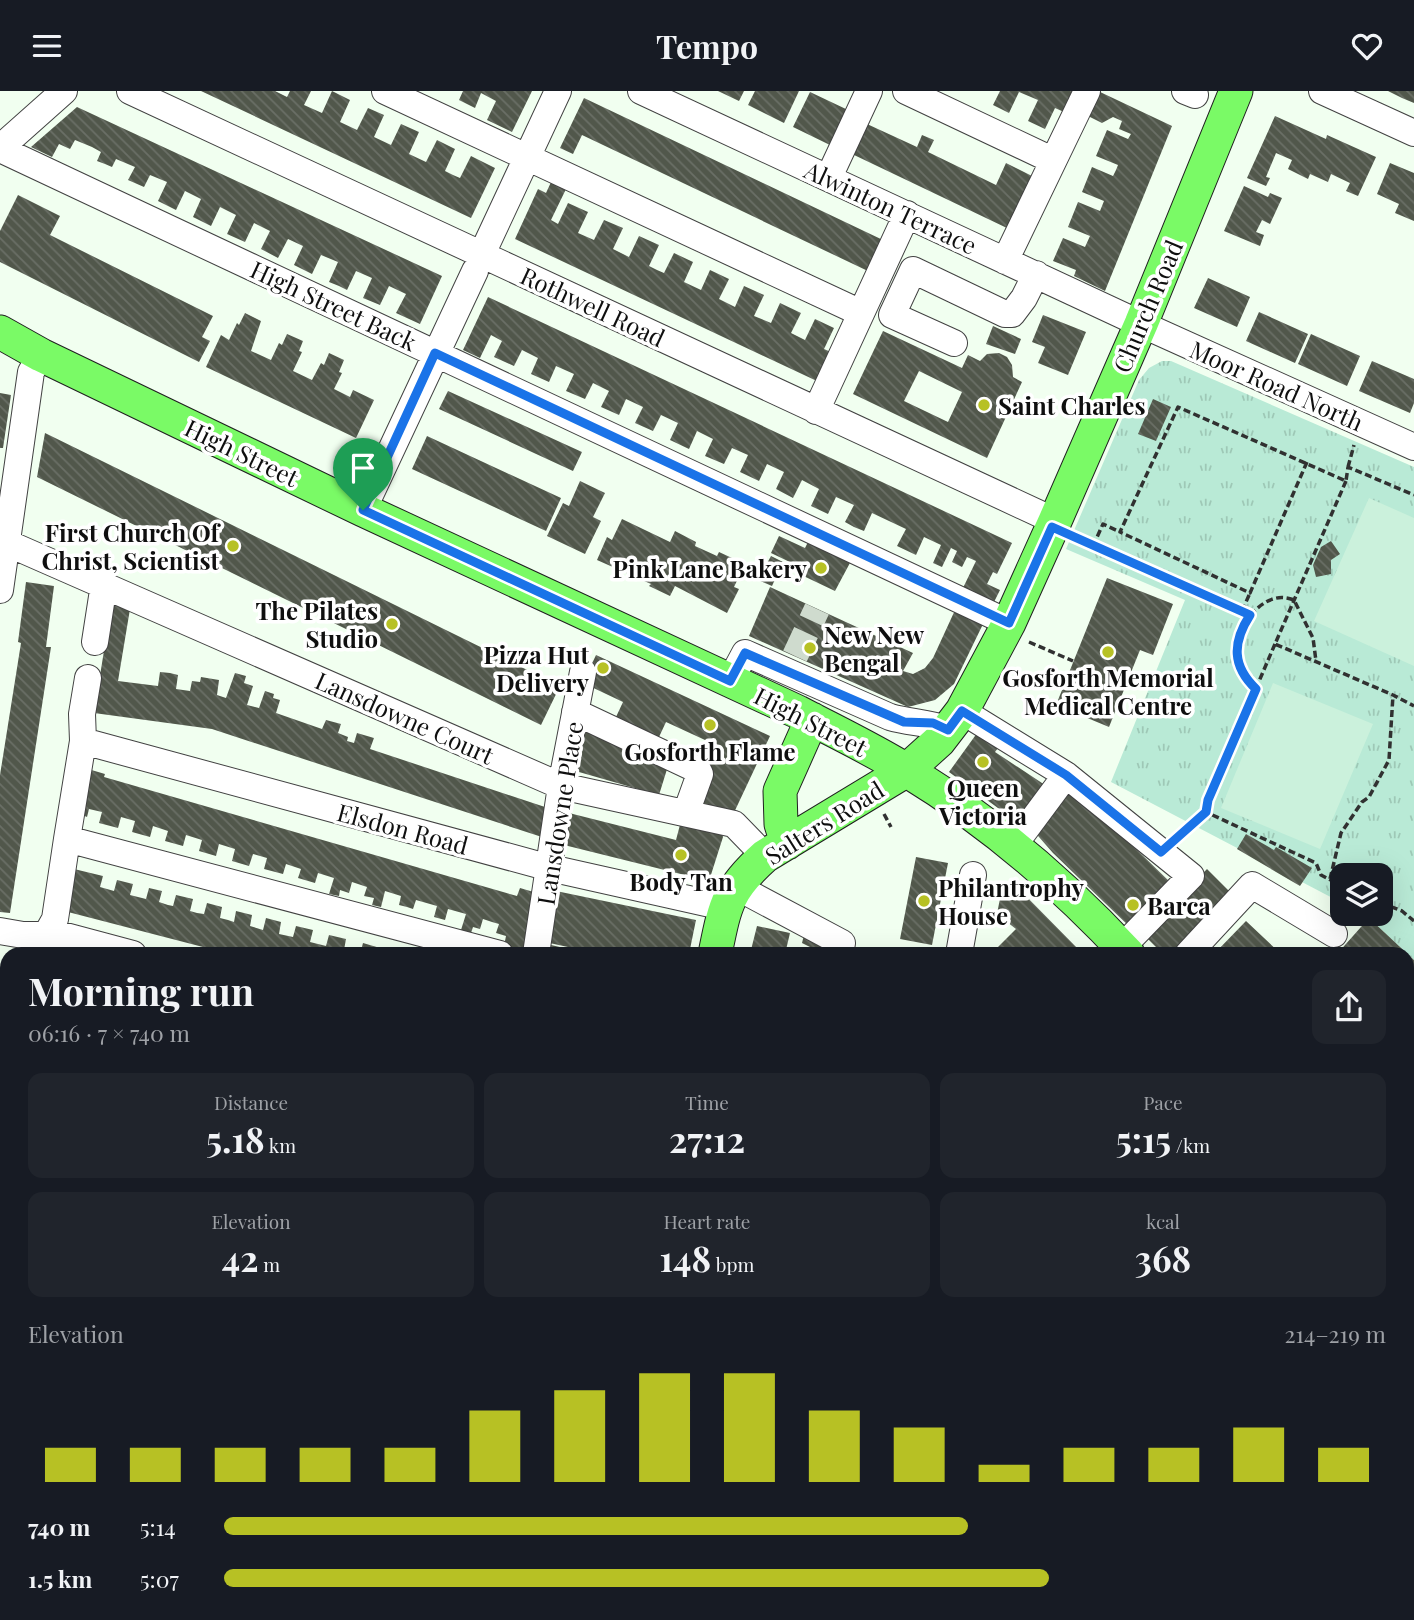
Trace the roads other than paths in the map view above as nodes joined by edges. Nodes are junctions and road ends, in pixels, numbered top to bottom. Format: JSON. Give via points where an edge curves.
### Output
{"nodes":[{"id":1,"x":65,"y":91,"type":"edge"},
{"id":2,"x":130,"y":91,"type":"edge"},
{"id":3,"x":386,"y":91,"type":"edge"},
{"id":4,"x":558,"y":91,"type":"edge"},
{"id":5,"x":641,"y":91,"type":"edge"},
{"id":6,"x":869,"y":91,"type":"edge"},
{"id":7,"x":906,"y":91,"type":"edge"},
{"id":8,"x":1087,"y":91,"type":"edge"},
{"id":9,"x":1237,"y":91,"type":"edge"},
{"id":10,"x":1322,"y":91,"type":"edge"},
{"id":11,"x":1414,"y":132,"type":"edge"},
{"id":12,"x":0,"y":149,"type":"edge"},
{"id":13,"x":527,"y":157,"type":"junction"},
{"id":14,"x":1052,"y":160,"type":"junction"},
{"id":15,"x":829,"y":177,"type":"junction"},
{"id":16,"x":907,"y":214,"type":"junction"},
{"id":17,"x":1005,"y":261,"type":"junction"},
{"id":18,"x":478,"y":262,"type":"junction"},
{"id":19,"x":1036,"y":274,"type":"junction"},
{"id":20,"x":861,"y":313,"type":"junction"},
{"id":21,"x":1141,"y":324,"type":"junction"},
{"id":22,"x":0,"y":332,"type":"edge"},
{"id":23,"x":954,"y":343,"type":"dead end"},
{"id":24,"x":435,"y":353,"type":"junction"},
{"id":25,"x":41,"y":355,"type":"junction"},
{"id":26,"x":816,"y":411,"type":"junction"},
{"id":27,"x":1414,"y":447,"type":"edge"},
{"id":28,"x":363,"y":510,"type":"junction"},
{"id":29,"x":6,"y":514,"type":"edge"},
{"id":30,"x":1054,"y":524,"type":"junction"},
{"id":31,"x":7,"y":543,"type":"junction"},
{"id":32,"x":104,"y":584,"type":"junction"},
{"id":33,"x":0,"y":590,"type":"edge"},
{"id":34,"x":1006,"y":627,"type":"junction"},
{"id":35,"x":95,"y":642,"type":"dead end"},
{"id":36,"x":583,"y":672,"type":"dead end"},
{"id":37,"x":88,"y":678,"type":"dead end"},
{"id":38,"x":730,"y":681,"type":"junction"},
{"id":39,"x":815,"y":684,"type":"junction"},
{"id":40,"x":575,"y":712,"type":"junction"},
{"id":41,"x":805,"y":715,"type":"junction"},
{"id":42,"x":955,"y":721,"type":"junction"},
{"id":43,"x":83,"y":741,"type":"junction"},
{"id":44,"x":907,"y":771,"type":"junction"},
{"id":45,"x":1066,"y":775,"type":"junction"},
{"id":46,"x":561,"y":786,"type":"junction"},
{"id":47,"x":685,"y":813,"type":"junction"},
{"id":48,"x":68,"y":839,"type":"junction"},
{"id":49,"x":1014,"y":845,"type":"junction"},
{"id":50,"x":776,"y":849,"type":"junction"},
{"id":51,"x":550,"y":868,"type":"junction"},
{"id":52,"x":973,"y":875,"type":"dead end"},
{"id":53,"x":730,"y":896,"type":"junction"},
{"id":54,"x":0,"y":931,"type":"edge"},
{"id":55,"x":1334,"y":934,"type":"dead end"},
{"id":56,"x":45,"y":945,"type":"edge"},
{"id":57,"x":105,"y":947,"type":"edge"},
{"id":58,"x":474,"y":947,"type":"edge"},
{"id":59,"x":537,"y":947,"type":"edge"},
{"id":60,"x":717,"y":947,"type":"edge"},
{"id":61,"x":841,"y":947,"type":"edge"},
{"id":62,"x":963,"y":947,"type":"edge"},
{"id":63,"x":1121,"y":947,"type":"edge"},
{"id":64,"x":1129,"y":947,"type":"edge"},
{"id":65,"x":1194,"y":947,"type":"edge"}],
"edges":[{"from":1,"to":12,"type":"street"},
{"from":2,"to":18,"type":"street","name":"Rothwell Road"},
{"from":3,"to":13,"type":"street"},
{"from":4,"to":13,"type":"street"},
{"from":5,"to":15,"type":"street","name":"Alwinton Terrace"},
{"from":6,"to":15,"type":"street"},
{"from":7,"to":14,"type":"street"},
{"from":8,"to":14,"type":"street"},
{"from":9,"to":21,"type":"main road","name":"Church Road"},
{"from":10,"to":11,"type":"street"},
{"from":12,"to":24,"type":"street","name":"High Street Back"},
{"from":13,"to":18,"type":"street"},
{"from":13,"to":20,"type":"street"},
{"from":14,"to":17,"type":"street"},
{"from":15,"to":16,"type":"street","name":"Alwinton Terrace"},
{"from":16,"to":17,"type":"street","name":"Alwinton Terrace"},
{"from":16,"to":20,"type":"street"},
{"from":17,"to":19,"type":"street","name":"Alwinton Terrace"},
{"from":18,"to":24,"type":"street"},
{"from":18,"to":26,"type":"street","name":"Rothwell Road"},
{"from":19,"to":21,"type":"street","name":"Alwinton Terrace"},
{"from":19,"to":23,"type":"street","via":[[1012,314],[1005,314],[913,271],[892,315]]},
{"from":20,"to":26,"type":"street"},
{"from":21,"to":27,"type":"street","name":"Moor Road North"},
{"from":21,"to":30,"type":"main road","name":"Church Road"},
{"from":22,"to":25,"type":"main road","name":"High Street"},
{"from":24,"to":28,"type":"street"},
{"from":24,"to":34,"type":"street","name":"High Street Back"},
{"from":25,"to":28,"type":"main road","name":"High Street"},
{"from":25,"to":29,"type":"street","via":[[31,372]]},
{"from":26,"to":30,"type":"street","name":"Rothwell Road"},
{"from":28,"to":38,"type":"main road","name":"High Street"},
{"from":29,"to":31,"type":"street"},
{"from":30,"to":34,"type":"main road","name":"Church Road"},
{"from":31,"to":32,"type":"street","name":"Lansdowne Court"},
{"from":31,"to":33,"type":"street"},
{"from":32,"to":35,"type":"street"},
{"from":32,"to":46,"type":"street","name":"Lansdowne Court"},
{"from":34,"to":42,"type":"main road","name":"Church Road"},
{"from":36,"to":40,"type":"street","name":"Lansdowne Place"},
{"from":37,"to":43,"type":"street"},
{"from":38,"to":39,"type":"street","via":[[745,653],[792,664]]},
{"from":38,"to":41,"type":"main road","name":"High Street"},
{"from":39,"to":41,"type":"street"},
{"from":39,"to":42,"type":"street","via":[[904,722]]},
{"from":40,"to":46,"type":"street","name":"Lansdowne Place"},
{"from":40,"to":47,"type":"street","via":[[698,770]]},
{"from":41,"to":44,"type":"main road","name":"High Street"},
{"from":41,"to":50,"type":"main road","via":[[780,791]]},
{"from":42,"to":44,"type":"main road","name":"Church Road"},
{"from":42,"to":45,"type":"street"},
{"from":43,"to":48,"type":"street"},
{"from":43,"to":51,"type":"street","name":"Elsdon Road"},
{"from":44,"to":49,"type":"main road","name":"High Street"},
{"from":44,"to":50,"type":"main road","name":"Salters Road"},
{"from":45,"to":49,"type":"street"},
{"from":45,"to":64,"type":"street","via":[[1191,876]]},
{"from":46,"to":47,"type":"street","name":"Lansdowne Court"},
{"from":46,"to":51,"type":"street","name":"Lansdowne Place"},
{"from":47,"to":50,"type":"street","name":"Lansdowne Court","via":[[734,824]]},
{"from":48,"to":56,"type":"street","via":[[55,919]]},
{"from":48,"to":58,"type":"street"},
{"from":49,"to":63,"type":"main road","name":"High Street"},
{"from":50,"to":53,"type":"main road","name":"Salters Road"},
{"from":51,"to":53,"type":"street","name":"Elsdon Road"},
{"from":51,"to":59,"type":"street","name":"Lansdowne Place"},
{"from":52,"to":62,"type":"street"},
{"from":53,"to":60,"type":"main road"},
{"from":53,"to":61,"type":"street","name":"Elsdon Road","via":[[842,943]]},
{"from":54,"to":56,"type":"street"},
{"from":55,"to":65,"type":"street","via":[[1252,885]]},
{"from":56,"to":57,"type":"street","via":[[62,935]]}]}
